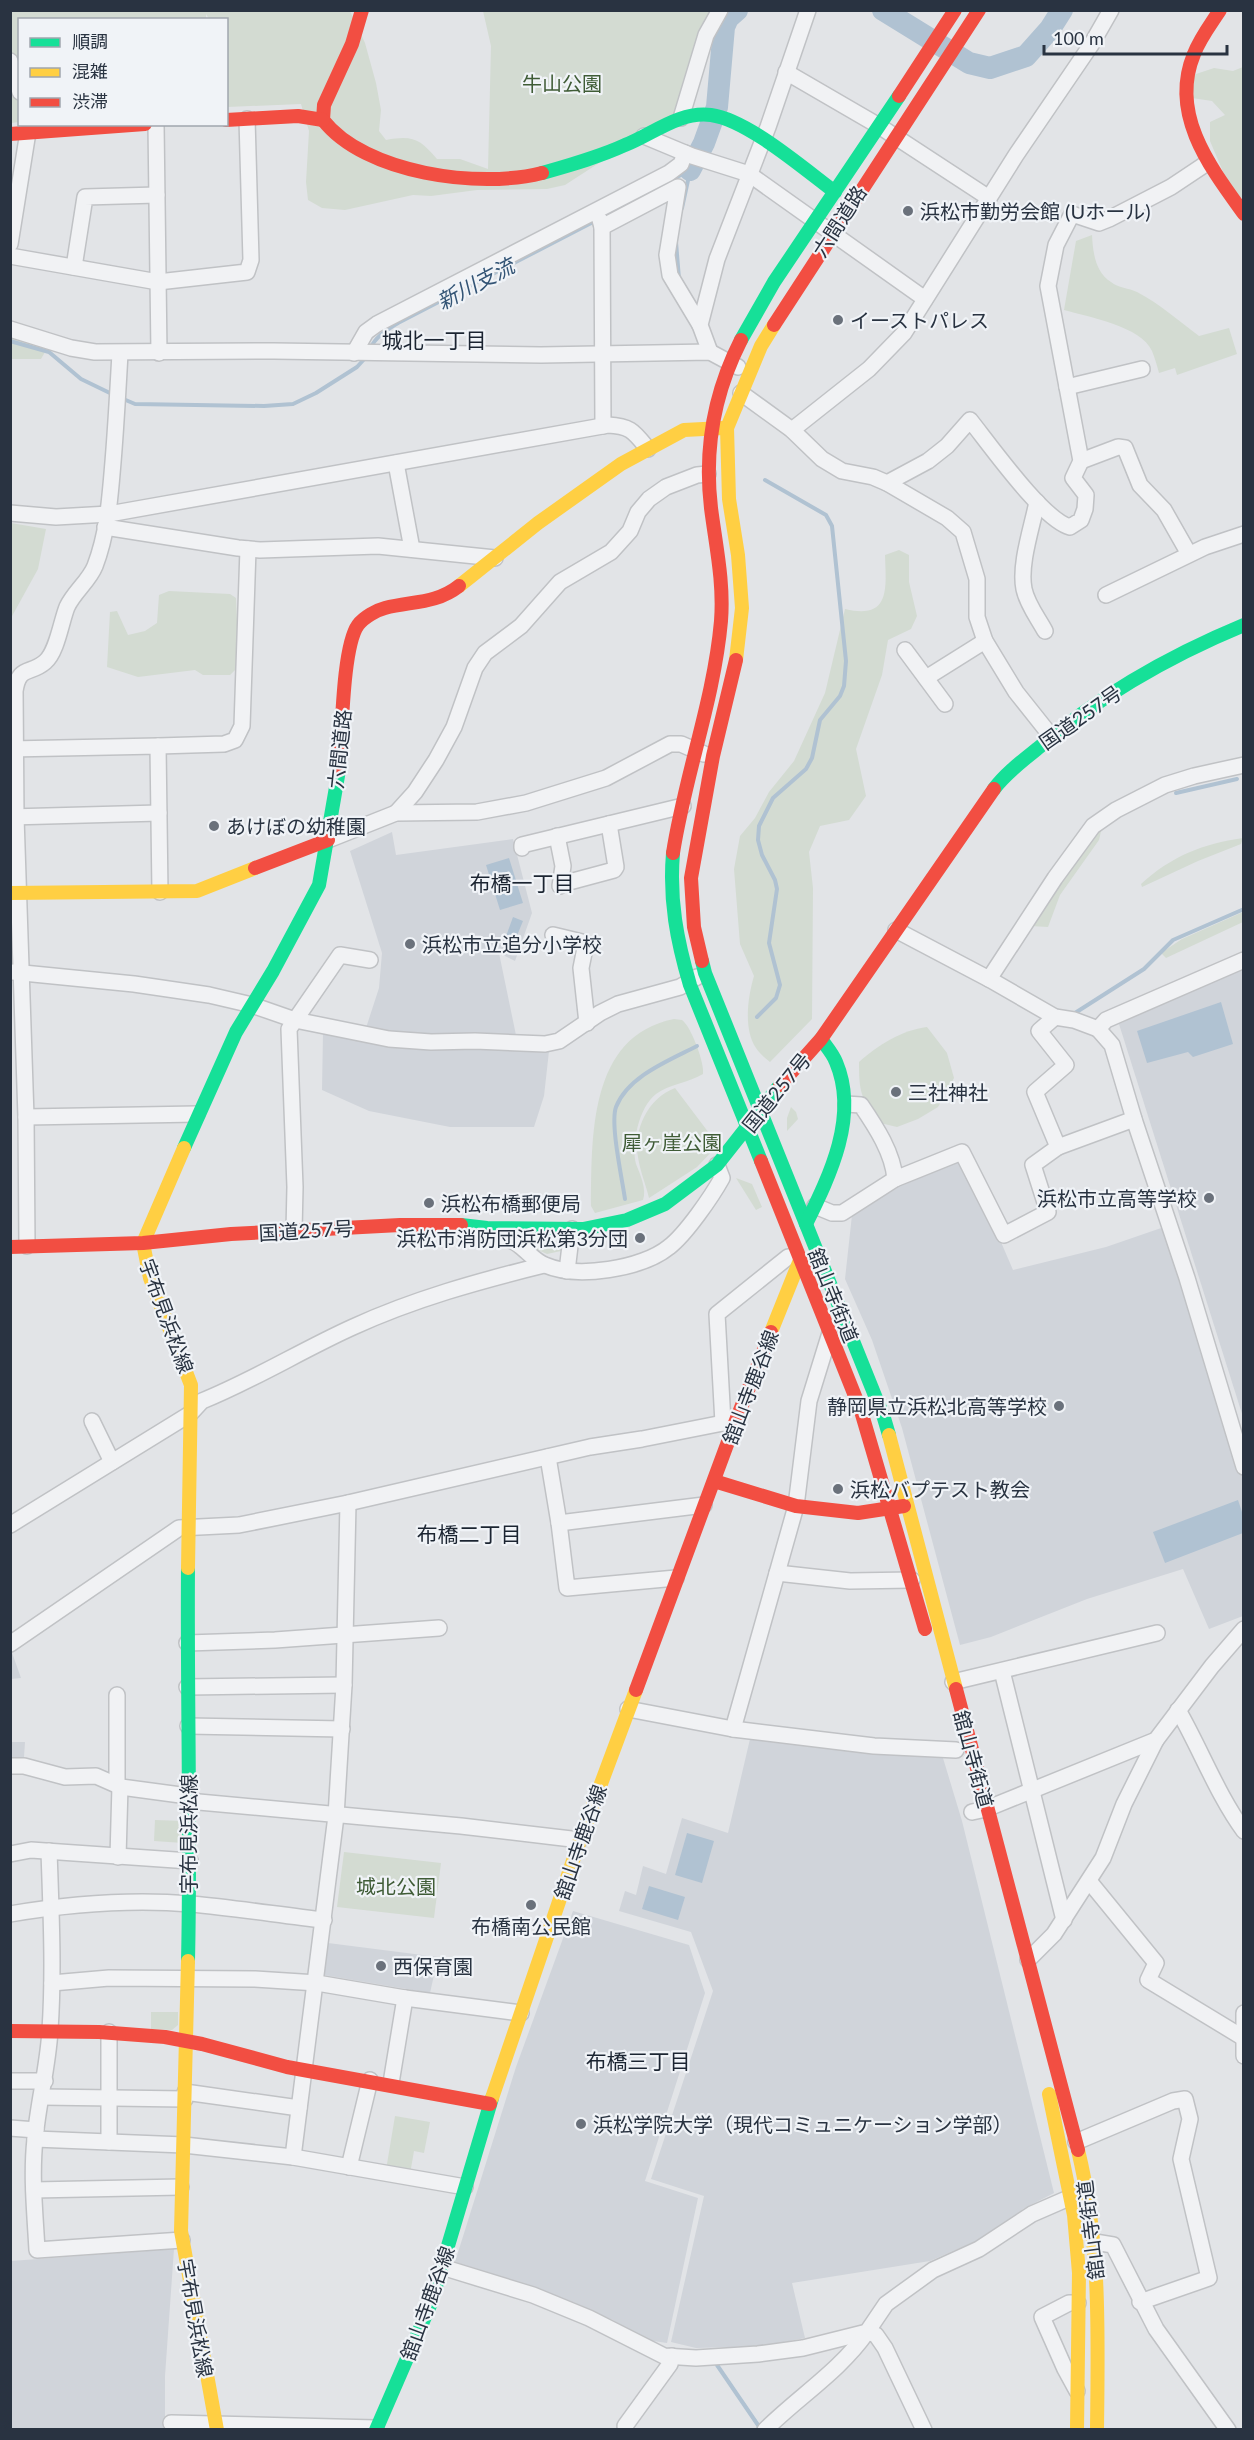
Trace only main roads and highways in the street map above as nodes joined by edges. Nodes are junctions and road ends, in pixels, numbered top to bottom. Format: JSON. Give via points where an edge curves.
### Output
{"nodes":[{"id":1,"x":362,"y":10,"type":"edge"},
{"id":2,"x":955,"y":10,"type":"edge"},
{"id":3,"x":979,"y":10,"type":"edge"},
{"id":4,"x":1220,"y":10,"type":"edge"},
{"id":5,"x":228,"y":120,"type":"edge"},
{"id":6,"x":323,"y":120,"type":"junction"},
{"id":7,"x":109,"y":126,"type":"edge"},
{"id":8,"x":19,"y":131,"type":"edge"},
{"id":9,"x":835,"y":192,"type":"junction"},
{"id":10,"x":1244,"y":214,"type":"edge"},
{"id":11,"x":711,"y":428,"type":"junction"},
{"id":12,"x":727,"y":428,"type":"junction"},
{"id":13,"x":1244,"y":625,"type":"edge"},
{"id":14,"x":328,"y":840,"type":"junction"},
{"id":15,"x":15,"y":893,"type":"edge"},
{"id":16,"x":821,"y":1038,"type":"junction"},
{"id":17,"x":759,"y":1110,"type":"junction"},
{"id":18,"x":747,"y":1127,"type":"junction"},
{"id":19,"x":806,"y":1224,"type":"junction"},
{"id":20,"x":143,"y":1243,"type":"junction"},
{"id":21,"x":10,"y":1247,"type":"edge"},
{"id":22,"x":794,"y":1258,"type":"junction"},
{"id":23,"x":714,"y":1482,"type":"junction"},
{"id":24,"x":909,"y":1506,"type":"junction"},
{"id":25,"x":891,"y":1508,"type":"junction"},
{"id":26,"x":930,"y":1647,"type":"dead end"},
{"id":27,"x":968,"y":1797,"type":"dead end"},
{"id":28,"x":978,"y":1816,"type":"junction"},
{"id":29,"x":1002,"y":1916,"type":"dead end"},
{"id":30,"x":10,"y":2031,"type":"edge"},
{"id":31,"x":185,"y":2040,"type":"junction"},
{"id":32,"x":490,"y":2104,"type":"junction"},
{"id":33,"x":216,"y":2426,"type":"edge"},
{"id":34,"x":376,"y":2429,"type":"edge"},
{"id":35,"x":1077,"y":2430,"type":"edge"},
{"id":36,"x":1097,"y":2430,"type":"edge"}],
"edges":[{"from":1,"to":6,"type":"main road","via":[[355,36],[324,105]]},
{"from":2,"to":9,"type":"main road","name":"六間道路"},
{"from":3,"to":12,"type":"main road","name":"六間道路","via":[[832,231],[761,346]]},
{"from":4,"to":10,"type":"main road","via":[[1195,52],[1186,82],[1186,104],[1207,163]]},
{"from":5,"to":6,"type":"main road","via":[[298,116]]},
{"from":6,"to":9,"type":"main road","via":[[340,138],[366,155],[475,180],[513,179],[545,171],[625,145],[688,115],[715,116],[736,123]]},
{"from":7,"to":8,"type":"main road"},
{"from":9,"to":11,"type":"main road","name":"六間道路","via":[[761,304],[730,363]]},
{"from":11,"to":12,"type":"main road","name":"六間道路"},
{"from":11,"to":14,"type":"main road","name":"六間道路","via":[[684,430],[621,464],[538,523],[452,592],[434,600],[384,608],[358,625],[350,646]]},
{"from":11,"to":18,"type":"main road","name":"舘山寺街道","via":[[708,474],[722,578],[721,621],[715,667],[674,847],[671,883],[673,918],[689,982]]},
{"from":12,"to":17,"type":"main road","name":"舘山寺街道","via":[[729,499],[742,608],[734,674],[713,756],[691,878],[694,927],[705,973]]},
{"from":13,"to":16,"type":"main road","name":"国道257号","via":[[1167,661],[1113,692],[1029,753],[996,786]]},
{"from":14,"to":15,"type":"main road","via":[[197,891]]},
{"from":14,"to":20,"type":"main road","name":"六間道路","via":[[319,885],[236,1032]]},
{"from":16,"to":17,"type":"main road","name":"国道257号"},
{"from":16,"to":19,"type":"main road","via":[[831,1049],[843,1079],[846,1104],[833,1159]]},
{"from":17,"to":18,"type":"main road","name":"国道257号"},
{"from":17,"to":19,"type":"main road","name":"舘山寺街道"},
{"from":18,"to":20,"type":"main road","name":"国道257号","via":[[717,1165],[665,1204],[627,1220],[572,1229],[450,1224],[231,1234]]},
{"from":18,"to":22,"type":"main road","name":"舘山寺街道"},
{"from":19,"to":24,"type":"main road","name":"舘山寺街道","via":[[884,1418]]},
{"from":20,"to":21,"type":"main road","name":"国道257号"},
{"from":20,"to":31,"type":"main road","name":"宇布見浜松線","via":[[152,1284],[191,1385],[187,1643],[190,1861]]},
{"from":22,"to":23,"type":"main road","name":"舘山寺鹿谷線","via":[[729,1423]]},
{"from":22,"to":25,"type":"main road","name":"舘山寺街道","via":[[861,1411]]},
{"from":23,"to":25,"type":"main road","via":[[796,1506],[858,1513]]},
{"from":23,"to":32,"type":"main road","name":"舘山寺鹿谷線","via":[[580,1840]]},
{"from":24,"to":25,"type":"main road"},
{"from":24,"to":28,"type":"main road","name":"舘山寺街道","via":[[944,1685]]},
{"from":25,"to":26,"type":"main road","name":"舘山寺街道"},
{"from":27,"to":28,"type":"main road","name":"舘山寺街道"},
{"from":28,"to":36,"type":"main road","name":"舘山寺街道","via":[[1028,1960],[1088,2192],[1098,2271]]},
{"from":29,"to":35,"type":"main road","name":"舘山寺街道","via":[[1071,2195],[1079,2273]]},
{"from":30,"to":31,"type":"main road","via":[[109,2032]]},
{"from":31,"to":32,"type":"main road","via":[[265,2062]]},
{"from":31,"to":33,"type":"main road","name":"宇布見浜松線","via":[[182,2240]]},
{"from":32,"to":34,"type":"main road","name":"舘山寺鹿谷線","via":[[430,2303]]}]}
